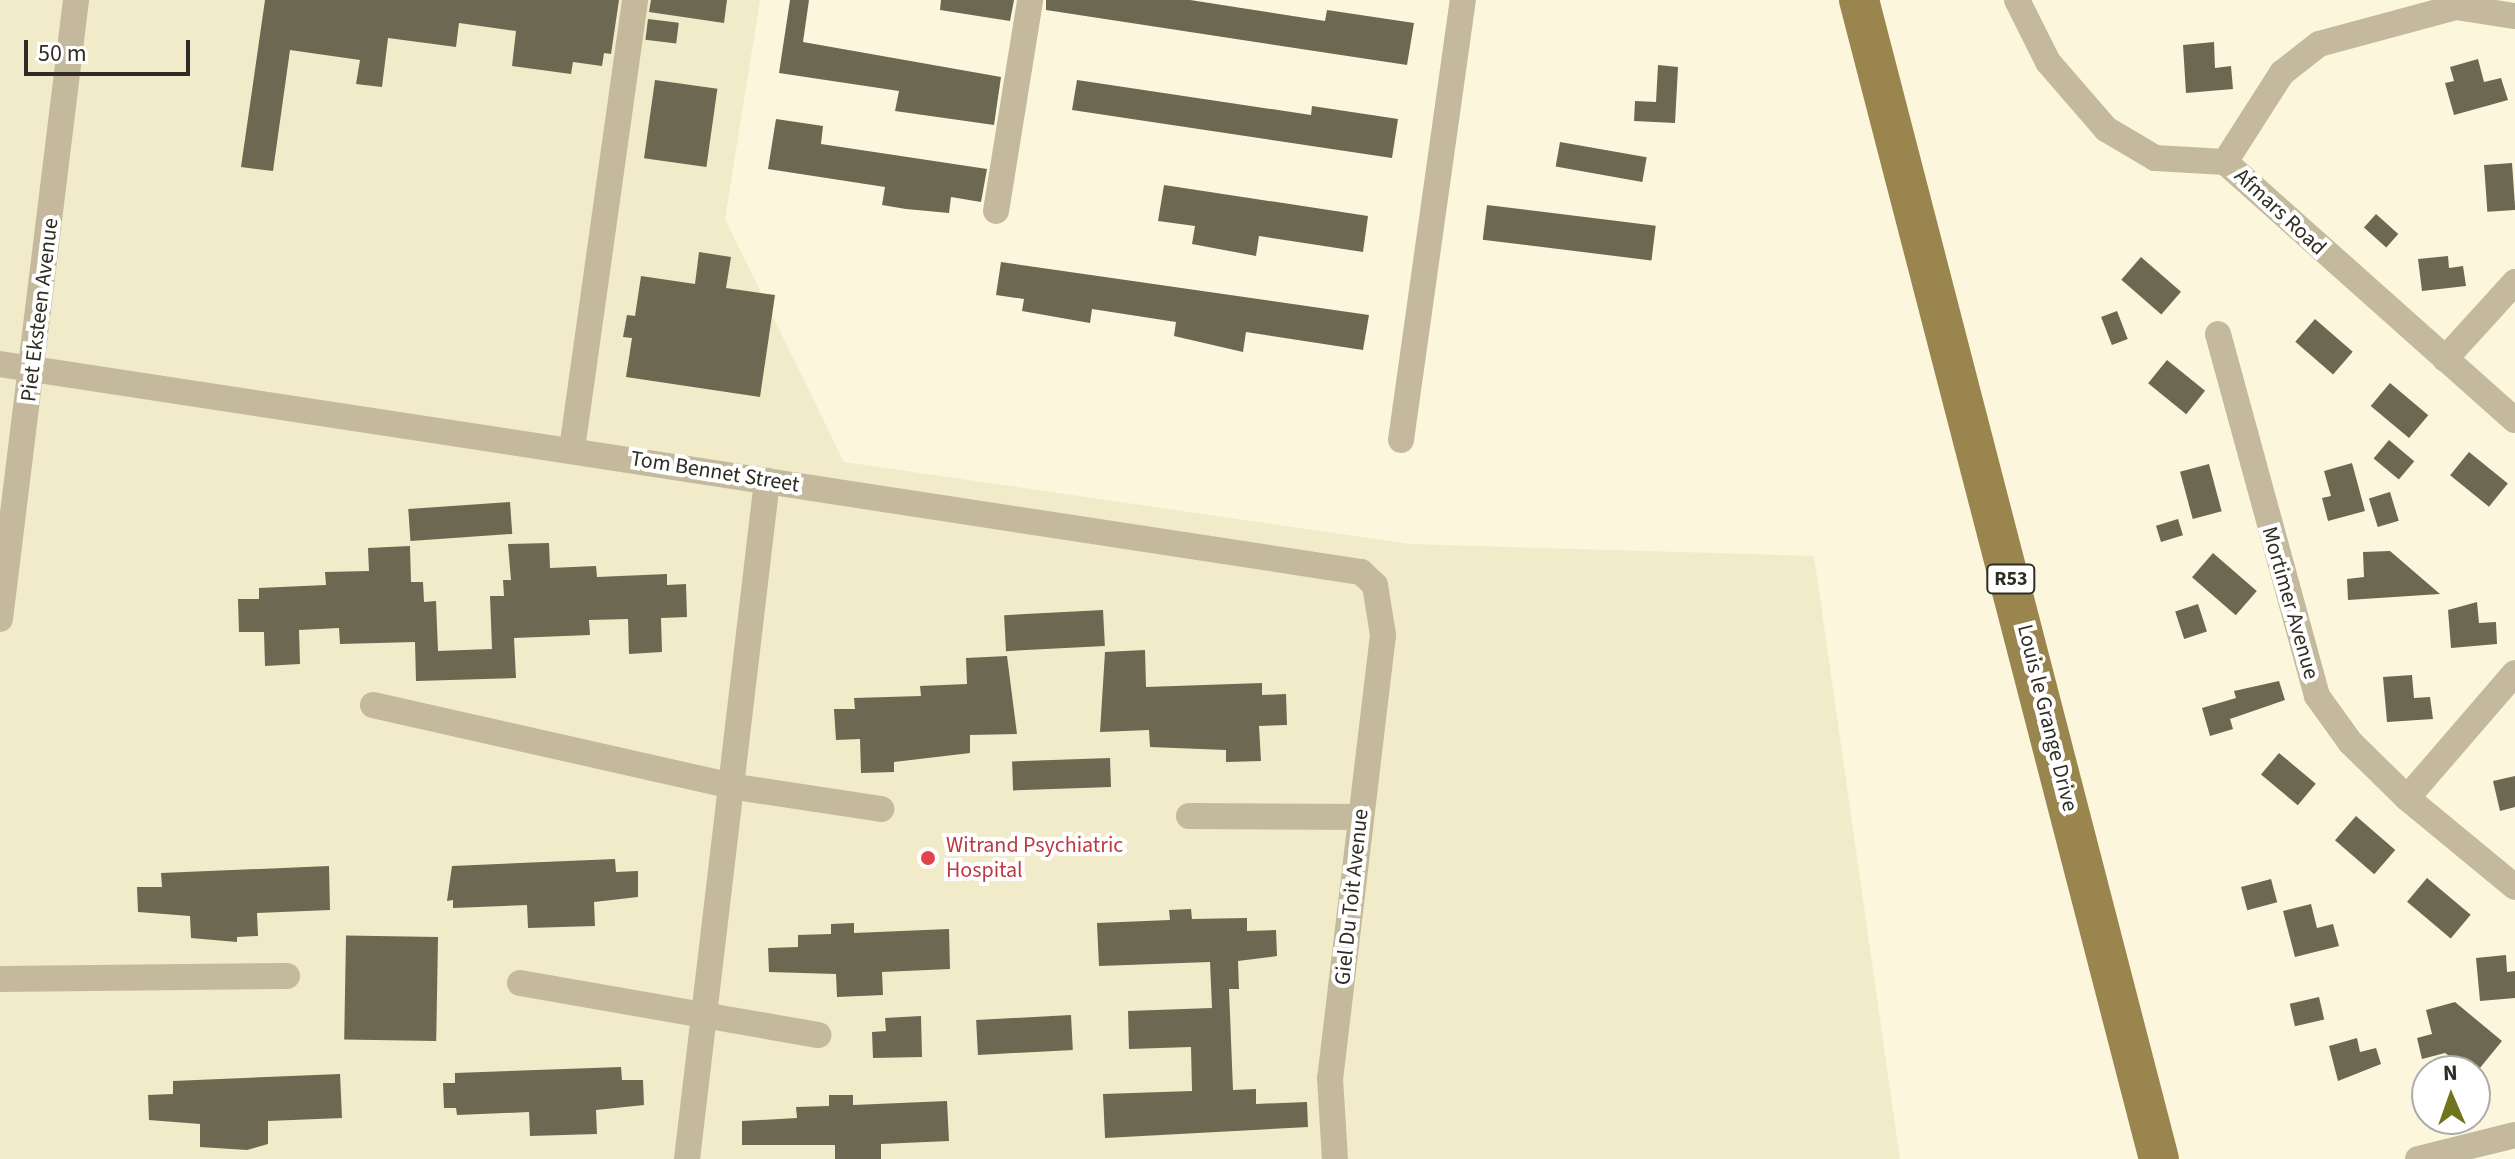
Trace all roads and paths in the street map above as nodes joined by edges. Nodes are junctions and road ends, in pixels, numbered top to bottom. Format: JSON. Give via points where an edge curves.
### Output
{"nodes":[{"id":1,"x":76,"y":0,"type":"edge"},
{"id":2,"x":635,"y":0,"type":"edge"},
{"id":3,"x":1030,"y":0,"type":"edge"},
{"id":4,"x":1463,"y":0,"type":"edge"},
{"id":5,"x":1859,"y":0,"type":"edge"},
{"id":6,"x":2017,"y":0,"type":"edge"},
{"id":7,"x":2515,"y":16,"type":"edge"},
{"id":8,"x":2225,"y":162,"type":"junction"},
{"id":9,"x":996,"y":211,"type":"dead end"},
{"id":10,"x":2515,"y":282,"type":"edge"},
{"id":11,"x":2218,"y":334,"type":"dead end"},
{"id":12,"x":2445,"y":359,"type":"junction"},
{"id":13,"x":0,"y":364,"type":"edge"},
{"id":14,"x":34,"y":369,"type":"junction"},
{"id":15,"x":2515,"y":420,"type":"edge"},
{"id":16,"x":1401,"y":440,"type":"dead end"},
{"id":17,"x":572,"y":449,"type":"junction"},
{"id":18,"x":767,"y":481,"type":"junction"},
{"id":19,"x":0,"y":619,"type":"edge"},
{"id":20,"x":1383,"y":635,"type":"joint"},
{"id":21,"x":2515,"y":673,"type":"edge"},
{"id":22,"x":373,"y":705,"type":"dead end"},
{"id":23,"x":736,"y":787,"type":"junction"},
{"id":24,"x":2407,"y":798,"type":"junction"},
{"id":25,"x":881,"y":809,"type":"dead end"},
{"id":26,"x":1189,"y":816,"type":"dead end"},
{"id":27,"x":1361,"y":817,"type":"junction"},
{"id":28,"x":2515,"y":887,"type":"edge"},
{"id":29,"x":287,"y":976,"type":"dead end"},
{"id":30,"x":0,"y":979,"type":"edge"},
{"id":31,"x":520,"y":983,"type":"dead end"},
{"id":32,"x":701,"y":1018,"type":"junction"},
{"id":33,"x":818,"y":1035,"type":"dead end"},
{"id":34,"x":2515,"y":1135,"type":"edge"},
{"id":35,"x":687,"y":1159,"type":"edge"},
{"id":36,"x":1335,"y":1159,"type":"edge"},
{"id":37,"x":2159,"y":1159,"type":"edge"},
{"id":38,"x":2418,"y":1159,"type":"edge"}],
"edges":[{"from":1,"to":14,"type":"street","name":"Piet Eksteen Avenue"},
{"from":2,"to":17,"type":"street"},
{"from":3,"to":9,"type":"street"},
{"from":4,"to":16,"type":"street"},
{"from":5,"to":37,"type":"main road","name":"Louis le Grange Drive","number":"R53"},
{"from":6,"to":8,"type":"street","name":"Afmars Road","via":[[2048,62],[2106,129],[2155,158]]},
{"from":7,"to":8,"type":"street","via":[[2456,7],[2319,44],[2282,73]]},
{"from":8,"to":12,"type":"street","name":"Afmars Road"},
{"from":10,"to":12,"type":"street"},
{"from":11,"to":24,"type":"street","name":"Mortimer Avenue","via":[[2306,670],[2331,720]]},
{"from":12,"to":15,"type":"street","name":"Afmars Road"},
{"from":13,"to":14,"type":"street","name":"Tom Bennet Street"},
{"from":14,"to":17,"type":"street","name":"Tom Bennet Street"},
{"from":14,"to":19,"type":"street","name":"Piet Eksteen Avenue"},
{"from":17,"to":18,"type":"street","name":"Tom Bennet Street"},
{"from":18,"to":20,"type":"street","name":"Tom Bennet Street","via":[[1335,564],[1361,572],[1375,585]]},
{"from":18,"to":23,"type":"street"},
{"from":20,"to":27,"type":"street","name":"Giel Du Toit Avenue"},
{"from":21,"to":24,"type":"street"},
{"from":22,"to":23,"type":"street"},
{"from":23,"to":25,"type":"street"},
{"from":23,"to":32,"type":"street"},
{"from":24,"to":28,"type":"street","name":"Mortimer Avenue"},
{"from":26,"to":27,"type":"street"},
{"from":27,"to":36,"type":"street","name":"Giel Du Toit Avenue","via":[[1330,1078]]},
{"from":29,"to":30,"type":"street"},
{"from":31,"to":32,"type":"street"},
{"from":32,"to":33,"type":"street"},
{"from":32,"to":35,"type":"street"},
{"from":34,"to":38,"type":"street"}]}
